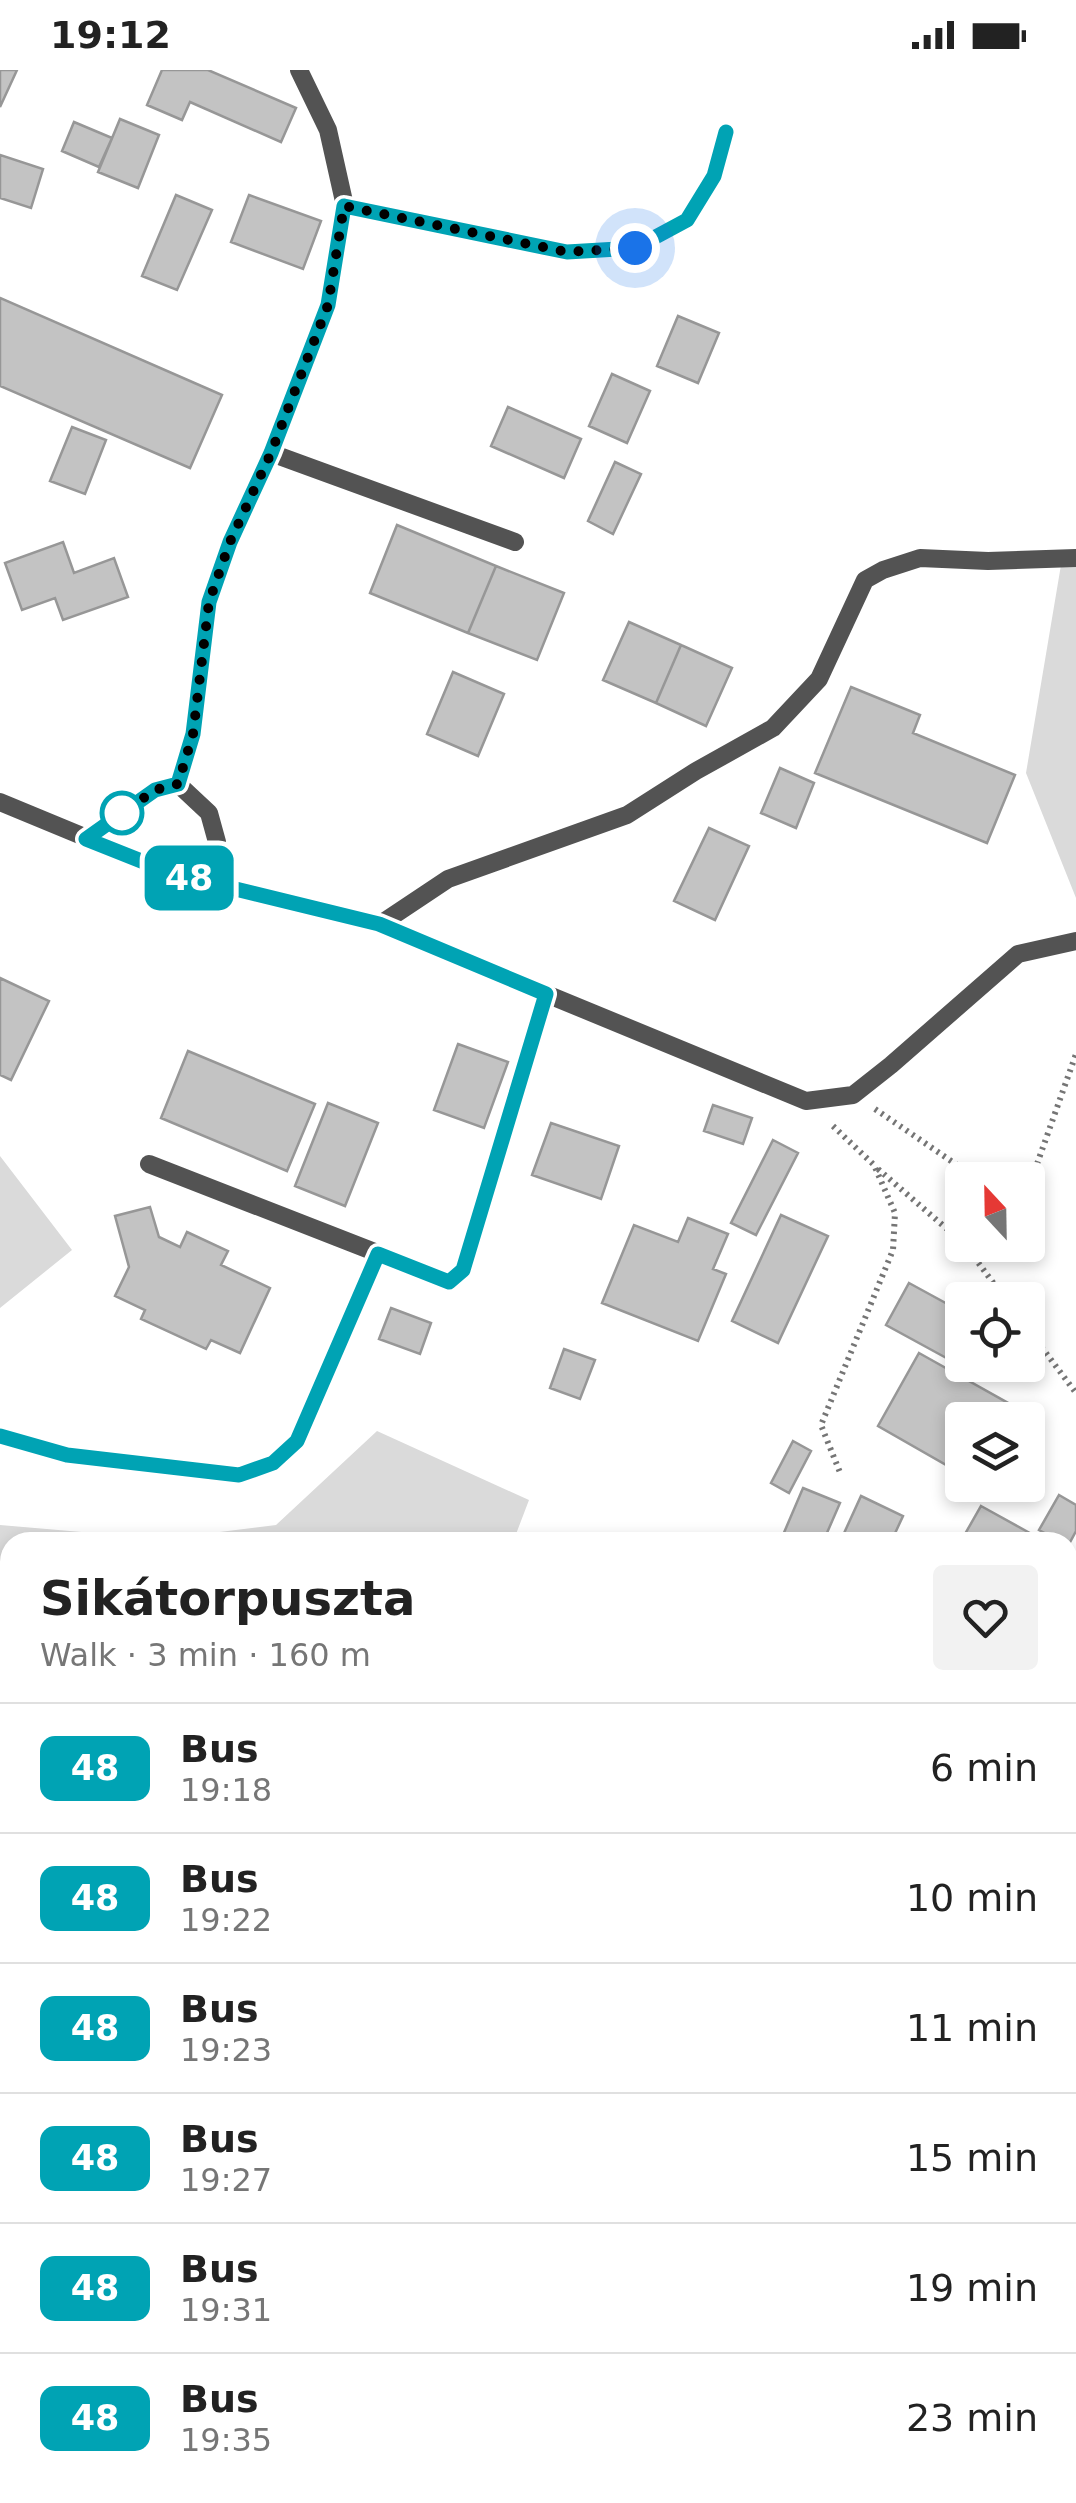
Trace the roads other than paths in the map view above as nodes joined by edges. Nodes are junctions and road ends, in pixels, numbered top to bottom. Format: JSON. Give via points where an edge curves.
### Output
{"nodes":[{"id":1,"x":299,"y":70,"type":"edge"},
{"id":2,"x":726,"y":132,"type":"dead end"},
{"id":3,"x":344,"y":206,"type":"junction"},
{"id":4,"x":271,"y":453,"type":"junction"},
{"id":5,"x":515,"y":542,"type":"dead end"},
{"id":6,"x":1076,"y":558,"type":"edge"},
{"id":7,"x":178,"y":784,"type":"junction"},
{"id":8,"x":0,"y":802,"type":"edge"},
{"id":9,"x":86,"y":839,"type":"junction"},
{"id":10,"x":174,"y":874,"type":"junction"},
{"id":11,"x":379,"y":924,"type":"junction"},
{"id":12,"x":1076,"y":941,"type":"edge"},
{"id":13,"x":546,"y":994,"type":"junction"},
{"id":14,"x":149,"y":1164,"type":"dead end"},
{"id":15,"x":378,"y":1254,"type":"junction"},
{"id":16,"x":0,"y":1436,"type":"edge"}],
"edges":[{"from":1,"to":3,"type":"lane","via":[[328,130]]},
{"from":2,"to":3,"type":"lane","via":[[714,176],[687,220],[635,248],[567,252]]},
{"from":3,"to":4,"type":"lane","via":[[328,305]]},
{"from":4,"to":5,"type":"lane"},
{"from":4,"to":7,"type":"lane","via":[[209,602],[193,734]]},
{"from":6,"to":11,"type":"lane","via":[[920,558],[883,570],[864,580],[819,678],[773,728],[626,815],[448,879]]},
{"from":7,"to":9,"type":"lane","via":[[155,790]]},
{"from":7,"to":10,"type":"lane","via":[[209,813],[217,842],[200,868]]},
{"from":8,"to":9,"type":"lane"},
{"from":9,"to":10,"type":"lane"},
{"from":10,"to":11,"type":"lane"},
{"from":11,"to":13,"type":"lane"},
{"from":12,"to":13,"type":"lane","via":[[1018,954],[853,1094],[806,1100]]},
{"from":13,"to":15,"type":"lane","via":[[463,1270],[449,1282]]},
{"from":14,"to":15,"type":"lane"},
{"from":15,"to":16,"type":"lane","via":[[297,1441],[273,1463],[239,1475],[208,1472],[67,1455]]}]}
